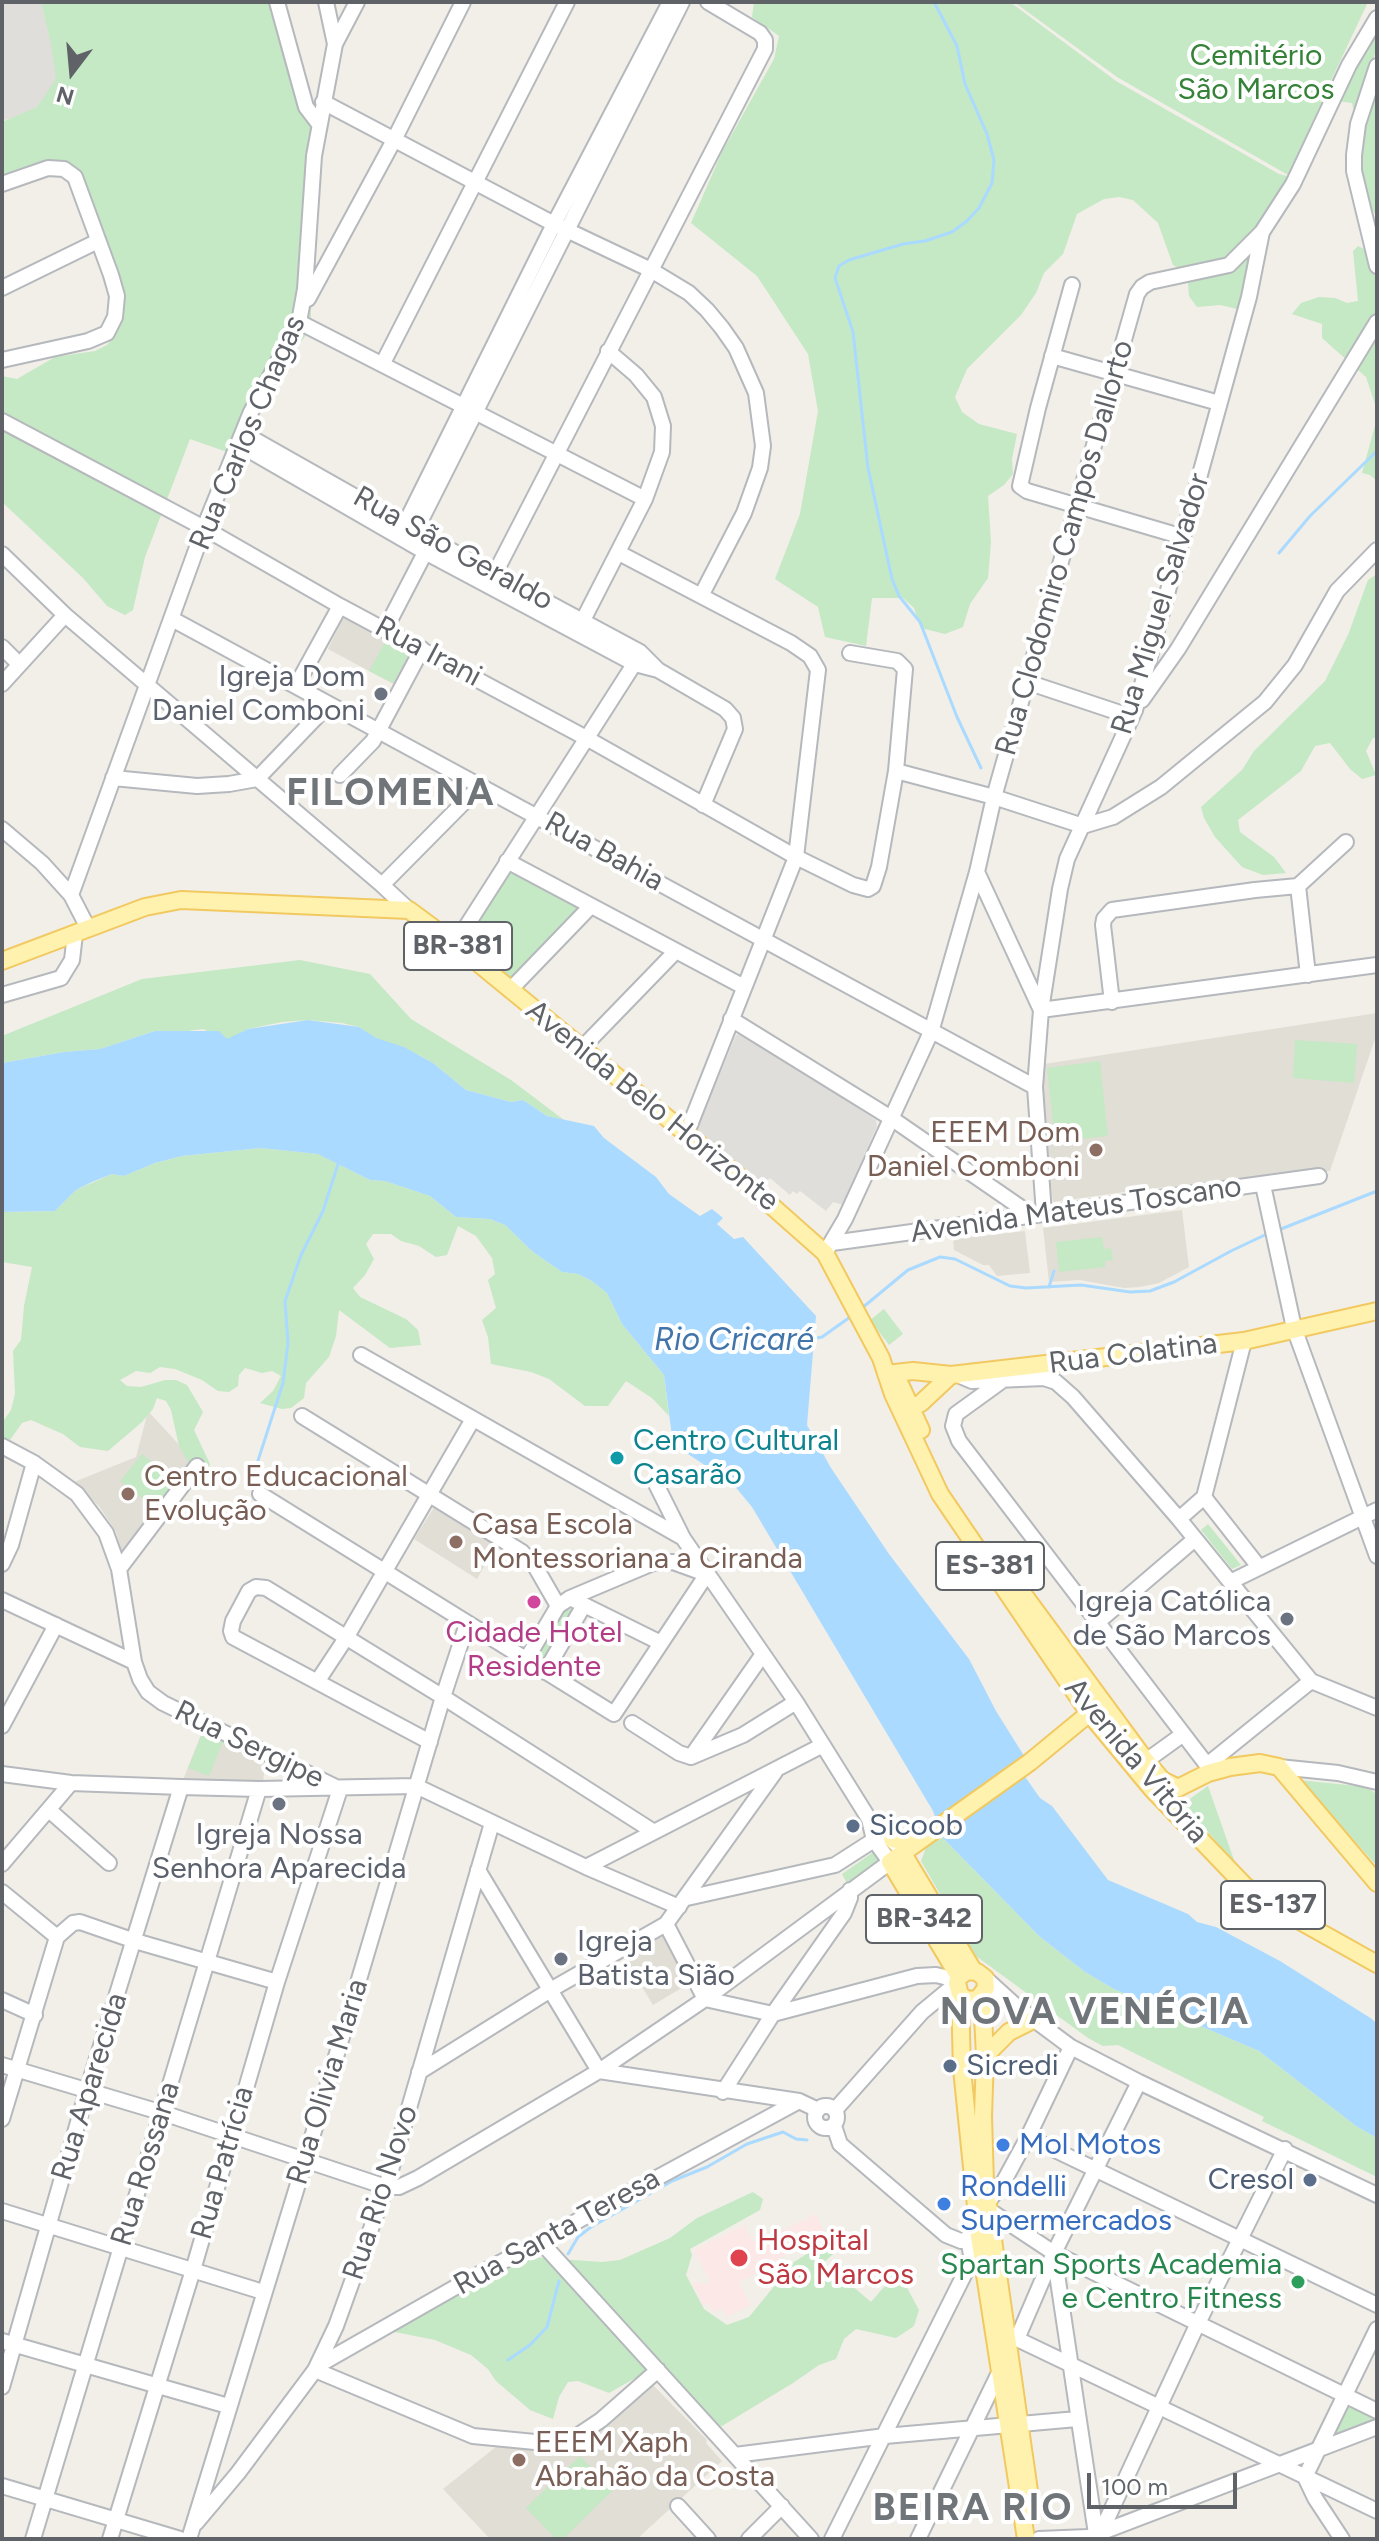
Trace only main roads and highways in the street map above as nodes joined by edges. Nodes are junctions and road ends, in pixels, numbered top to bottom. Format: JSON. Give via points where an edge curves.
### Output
{"nodes":[{"id":1,"x":2,"y":961,"type":"edge"},
{"id":2,"x":1377,"y":1311,"type":"edge"},
{"id":3,"x":887,"y":1369,"type":"junction"},
{"id":4,"x":913,"y":1371,"type":"junction"},
{"id":5,"x":953,"y":1374,"type":"junction"},
{"id":6,"x":927,"y":1398,"type":"junction"},
{"id":7,"x":911,"y":1414,"type":"junction"},
{"id":8,"x":1103,"y":1702,"type":"junction"},
{"id":9,"x":1089,"y":1713,"type":"junction"},
{"id":10,"x":1178,"y":1788,"type":"junction"},
{"id":11,"x":1188,"y":1824,"type":"junction"},
{"id":12,"x":905,"y":1846,"type":"junction"},
{"id":13,"x":1377,"y":1883,"type":"edge"},
{"id":14,"x":1377,"y":1964,"type":"edge"},
{"id":15,"x":968,"y":1985,"type":"junction"},
{"id":16,"x":1033,"y":2020,"type":"road end"},
{"id":17,"x":985,"y":2056,"type":"junction"},
{"id":18,"x":980,"y":2237,"type":"junction"},
{"id":19,"x":1014,"y":2424,"type":"junction"},
{"id":20,"x":1026,"y":2539,"type":"edge"},
{"id":21,"x":1037,"y":2539,"type":"edge"}],
"edges":[{"from":1,"to":3,"type":"main road","name":"Avenida Belo Horizonte","number":"BR-381","via":[[145,907],[181,900],[409,910],[828,1248]]},
{"from":2,"to":5,"type":"main road","name":"Rua Colatina","via":[[1244,1341]]},
{"from":3,"to":4,"type":"main road","name":"Rua Colatina"},
{"from":3,"to":7,"type":"main road","name":"Avenida Vitória","number":"BR-381"},
{"from":4,"to":5,"type":"main road","name":"Rua Colatina"},
{"from":4,"to":6,"type":"main road","via":[[924,1383]]},
{"from":5,"to":6,"type":"main road"},
{"from":6,"to":7,"type":"main road"},
{"from":7,"to":8,"type":"main road","name":"Avenida Vitória","number":"ES-381","via":[[949,1491]]},
{"from":7,"to":9,"type":"main road","name":"Avenida Vitória","number":"ES-381","via":[[940,1494]]},
{"from":8,"to":9,"type":"main road"},
{"from":8,"to":10,"type":"main road","name":"Avenida Vitória","via":[[1162,1780]]},
{"from":9,"to":11,"type":"main road","name":"Avenida Vitória","number":"ES-137"},
{"from":9,"to":12,"type":"main road","via":[[1030,1762]]},
{"from":10,"to":11,"type":"main road"},
{"from":10,"to":13,"type":"main road","number":"ES-137","via":[[1207,1769],[1260,1763],[1279,1767]]},
{"from":11,"to":14,"type":"main road","name":"Avenida Vitória","number":"ES-137","via":[[1245,1886]]},
{"from":12,"to":15,"type":"main road","number":"BR-342"},
{"from":12,"to":15,"type":"main road","number":"BR-342","via":[[912,1872]]},
{"from":15,"to":17,"type":"main road","number":"BR-342"},
{"from":15,"to":18,"type":"main road","number":"BR-342","via":[[962,2069]]},
{"from":16,"to":17,"type":"main road","via":[[1009,2032]]},
{"from":17,"to":18,"type":"main road","number":"BR-342","via":[[988,2206]]},
{"from":18,"to":19,"type":"main road","number":"BR-342","via":[[999,2373]]},
{"from":18,"to":19,"type":"main road","number":"BR-342","via":[[1012,2340]]},
{"from":19,"to":20,"type":"main road","number":"BR-342"},
{"from":19,"to":21,"type":"main road","number":"BR-342"}]}
